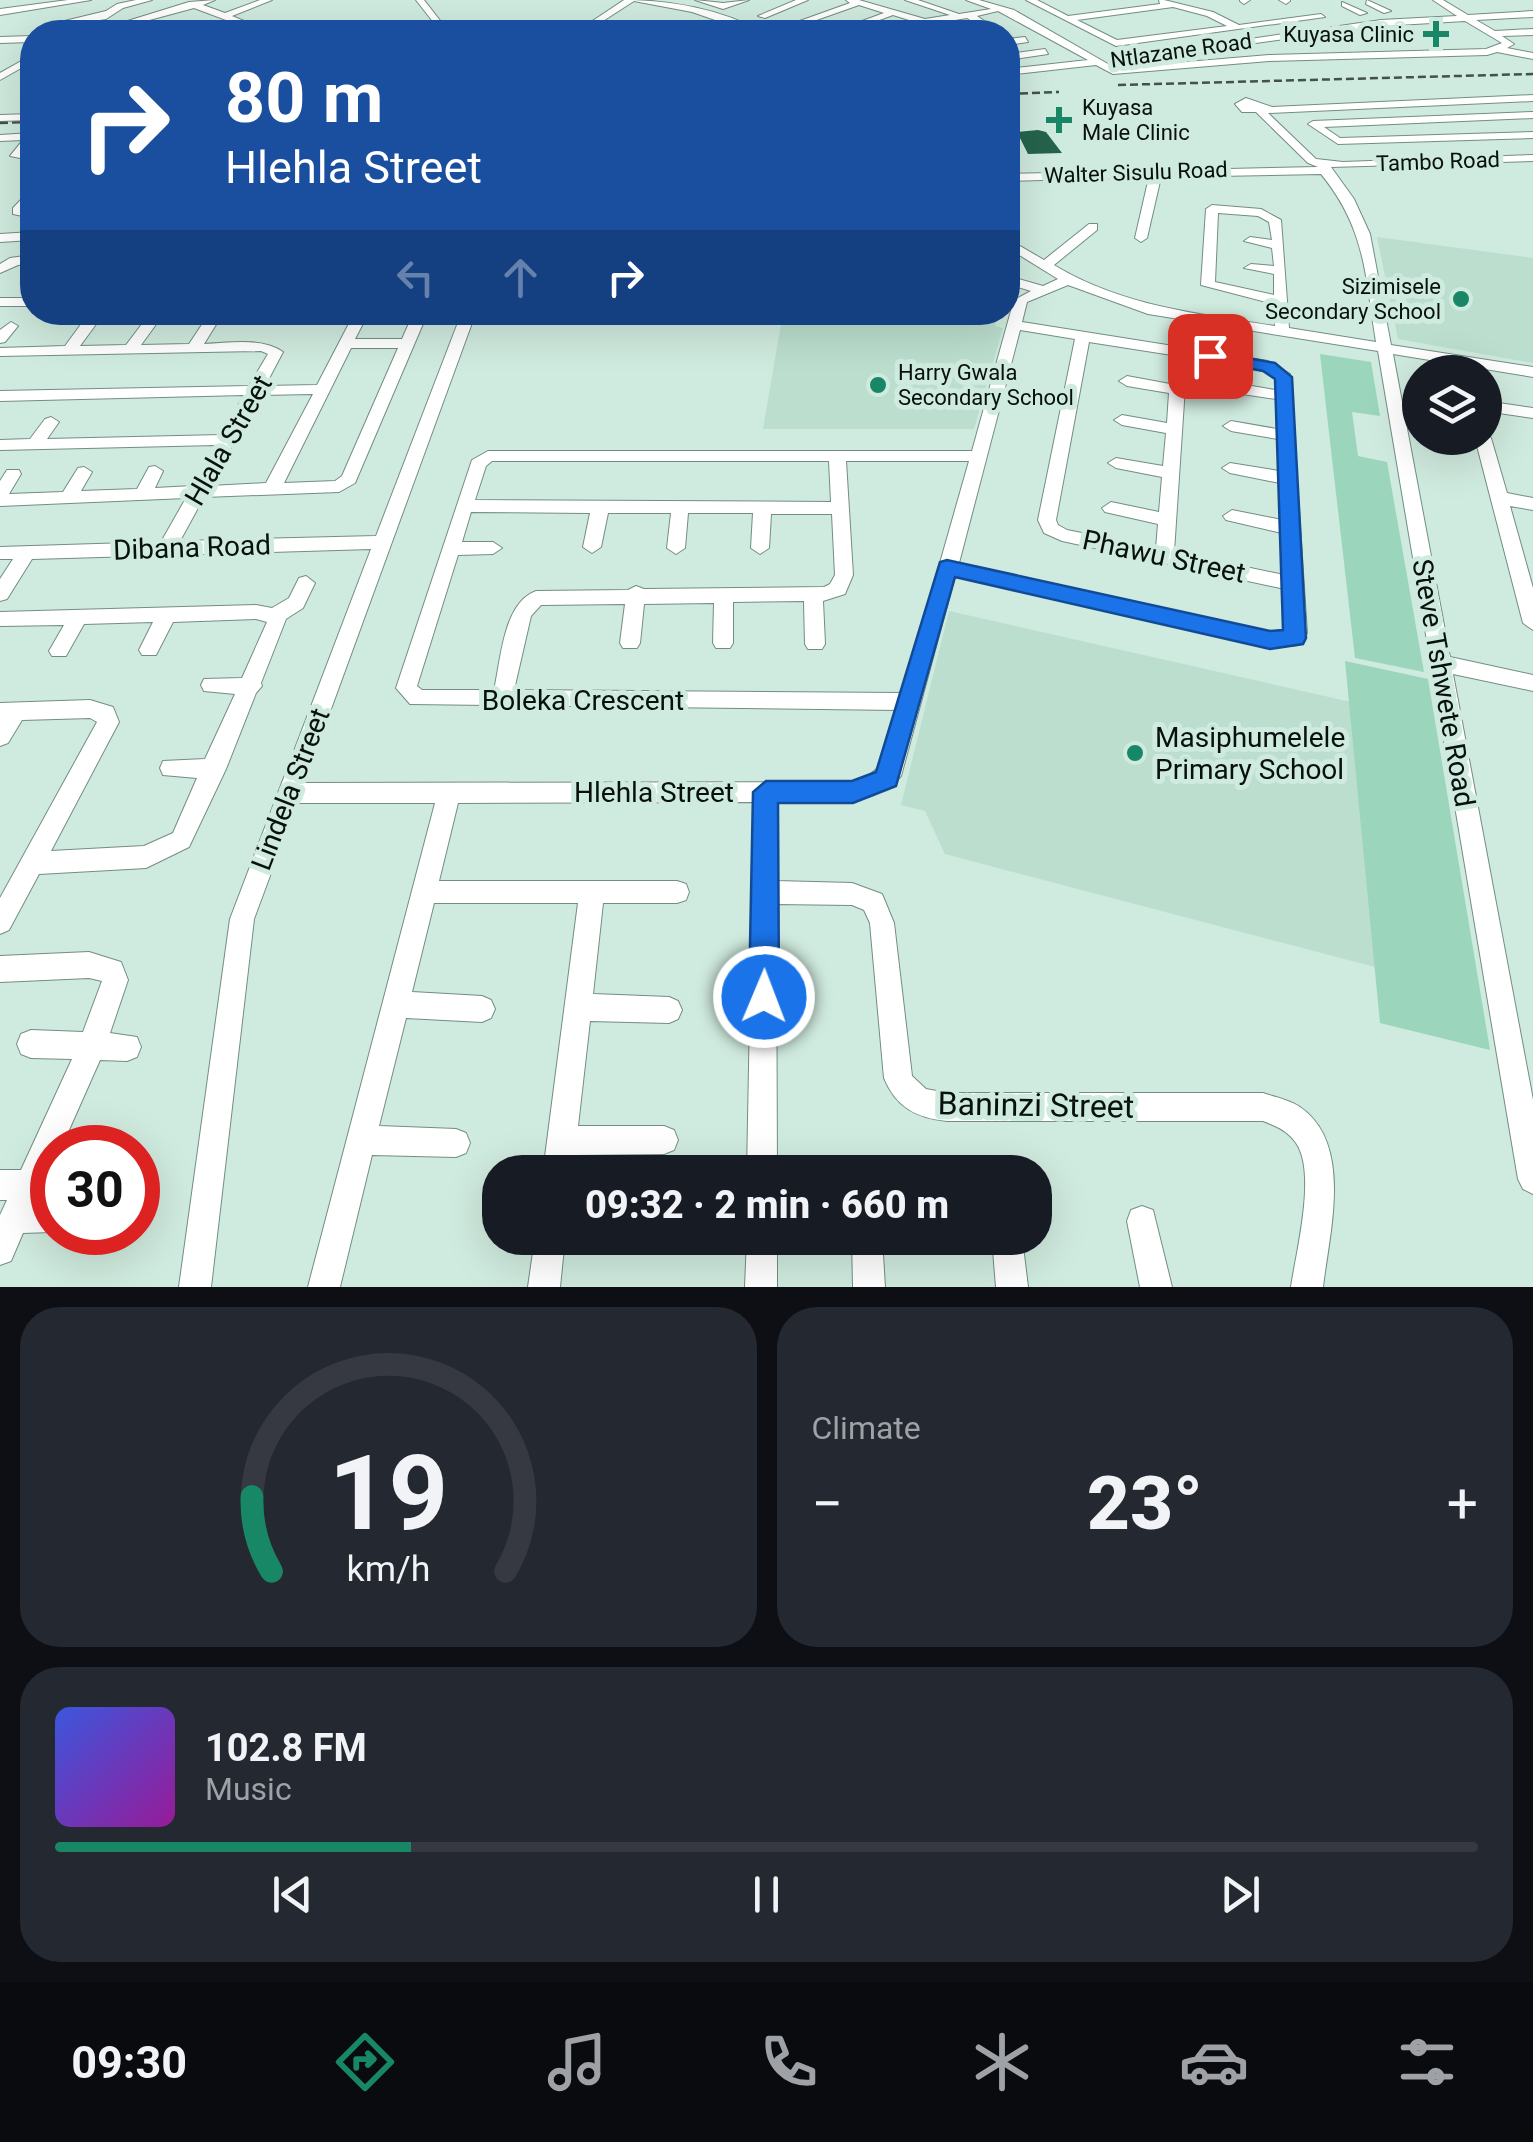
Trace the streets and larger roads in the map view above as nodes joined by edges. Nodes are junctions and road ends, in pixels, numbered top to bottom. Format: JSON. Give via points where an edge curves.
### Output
{"nodes":[{"id":1,"x":89,"y":0,"type":"edge"},
{"id":2,"x":148,"y":0,"type":"edge"},
{"id":3,"x":172,"y":0,"type":"edge"},
{"id":4,"x":268,"y":0,"type":"edge"},
{"id":5,"x":633,"y":0,"type":"edge"},
{"id":6,"x":697,"y":0,"type":"edge"},
{"id":7,"x":741,"y":0,"type":"edge"},
{"id":8,"x":804,"y":0,"type":"edge"},
{"id":9,"x":909,"y":0,"type":"edge"},
{"id":10,"x":970,"y":0,"type":"edge"},
{"id":11,"x":1030,"y":0,"type":"edge"},
{"id":12,"x":1438,"y":0,"type":"edge"},
{"id":13,"x":853,"y":1,"type":"edge"},
{"id":14,"x":1046,"y":2,"type":"edge"},
{"id":15,"x":1370,"y":2,"type":"edge"},
{"id":16,"x":422,"y":3,"type":"edge"},
{"id":17,"x":1345,"y":4,"type":"dead end"},
{"id":18,"x":196,"y":5,"type":"junction"},
{"id":19,"x":949,"y":5,"type":"dead end"},
{"id":20,"x":46,"y":6,"type":"junction"},
{"id":21,"x":212,"y":6,"type":"edge"},
{"id":22,"x":1139,"y":6,"type":"edge"},
{"id":23,"x":1322,"y":6,"type":"dead end"},
{"id":24,"x":1162,"y":8,"type":"edge"},
{"id":25,"x":1190,"y":8,"type":"edge"},
{"id":26,"x":1297,"y":8,"type":"dead end"},
{"id":27,"x":1408,"y":8,"type":"dead end"},
{"id":28,"x":228,"y":9,"type":"junction"},
{"id":29,"x":938,"y":9,"type":"junction"},
{"id":30,"x":410,"y":10,"type":"dead end"},
{"id":31,"x":1005,"y":10,"type":"junction"},
{"id":32,"x":1273,"y":10,"type":"dead end"},
{"id":33,"x":1388,"y":11,"type":"junction"},
{"id":34,"x":64,"y":12,"type":"dead end"},
{"id":35,"x":890,"y":13,"type":"junction"},
{"id":36,"x":1093,"y":13,"type":"junction"},
{"id":37,"x":1363,"y":13,"type":"junction"},
{"id":38,"x":1,"y":14,"type":"edge"},
{"id":39,"x":1533,"y":14,"type":"edge"},
{"id":40,"x":1255,"y":15,"type":"dead end"},
{"id":41,"x":965,"y":16,"type":"junction"},
{"id":42,"x":1339,"y":16,"type":"junction"},
{"id":43,"x":1469,"y":17,"type":"junction"},
{"id":44,"x":1070,"y":18,"type":"junction"},
{"id":45,"x":1314,"y":18,"type":"junction"},
{"id":46,"x":54,"y":20,"type":"edge"},
{"id":47,"x":89,"y":20,"type":"edge"},
{"id":48,"x":141,"y":20,"type":"edge"},
{"id":49,"x":188,"y":20,"type":"edge"},
{"id":50,"x":246,"y":20,"type":"edge"},
{"id":51,"x":600,"y":20,"type":"edge"},
{"id":52,"x":722,"y":20,"type":"edge"},
{"id":53,"x":773,"y":20,"type":"edge"},
{"id":54,"x":806,"y":20,"type":"edge"},
{"id":55,"x":871,"y":20,"type":"edge"},
{"id":56,"x":927,"y":20,"type":"edge"},
{"id":57,"x":939,"y":20,"type":"edge"},
{"id":58,"x":974,"y":20,"type":"edge"},
{"id":59,"x":1292,"y":20,"type":"junction"},
{"id":60,"x":1268,"y":23,"type":"junction"},
{"id":61,"x":1111,"y":24,"type":"dead end"},
{"id":62,"x":1198,"y":24,"type":"dead end"},
{"id":63,"x":1518,"y":26,"type":"dead end"},
{"id":64,"x":1145,"y":27,"type":"dead end"},
{"id":65,"x":1236,"y":27,"type":"junction"},
{"id":66,"x":1344,"y":28,"type":"junction"},
{"id":67,"x":1122,"y":30,"type":"dead end"},
{"id":68,"x":1210,"y":30,"type":"junction"},
{"id":69,"x":1532,"y":32,"type":"edge"},
{"id":70,"x":1498,"y":33,"type":"junction"},
{"id":71,"x":1188,"y":34,"type":"junction"},
{"id":72,"x":1163,"y":37,"type":"junction"},
{"id":73,"x":13,"y":39,"type":"junction"},
{"id":74,"x":20,"y":39,"type":"edge"},
{"id":75,"x":0,"y":40,"type":"edge"},
{"id":76,"x":1020,"y":40,"type":"edge"},
{"id":77,"x":1025,"y":40,"type":"dead end"},
{"id":78,"x":1139,"y":40,"type":"junction"},
{"id":79,"x":1406,"y":40,"type":"dead end"},
{"id":80,"x":1246,"y":41,"type":"junction"},
{"id":81,"x":1020,"y":48,"type":"edge"},
{"id":82,"x":1498,"y":49,"type":"junction"},
{"id":83,"x":1045,"y":52,"type":"dead end"},
{"id":84,"x":1029,"y":54,"type":"junction"},
{"id":85,"x":1436,"y":54,"type":"junction"},
{"id":86,"x":1020,"y":55,"type":"edge"},
{"id":87,"x":1384,"y":55,"type":"junction"},
{"id":88,"x":1533,"y":56,"type":"edge"},
{"id":89,"x":20,"y":57,"type":"edge"},
{"id":90,"x":5,"y":58,"type":"dead end"},
{"id":91,"x":1269,"y":58,"type":"junction"},
{"id":92,"x":1094,"y":62,"type":"junction"},
{"id":93,"x":18,"y":69,"type":"edge"},
{"id":94,"x":1020,"y":71,"type":"edge"},
{"id":95,"x":0,"y":77,"type":"edge"},
{"id":96,"x":1533,"y":98,"type":"edge"},
{"id":97,"x":1532,"y":116,"type":"edge"},
{"id":98,"x":1533,"y":135,"type":"edge"},
{"id":99,"x":1450,"y":138,"type":"junction"},
{"id":100,"x":20,"y":151,"type":"edge"},
{"id":101,"x":16,"y":156,"type":"junction"},
{"id":102,"x":20,"y":156,"type":"edge"},
{"id":103,"x":1533,"y":158,"type":"edge"},
{"id":104,"x":1478,"y":160,"type":"junction"},
{"id":105,"x":1312,"y":166,"type":"junction"},
{"id":106,"x":0,"y":167,"type":"edge"},
{"id":107,"x":1156,"y":172,"type":"junction"},
{"id":108,"x":1020,"y":177,"type":"edge"},
{"id":109,"x":1093,"y":226,"type":"dead end"},
{"id":110,"x":1141,"y":238,"type":"dead end"},
{"id":111,"x":1250,"y":242,"type":"dead end"},
{"id":112,"x":1278,"y":245,"type":"junction"},
{"id":113,"x":1020,"y":250,"type":"edge"},
{"id":114,"x":1045,"y":266,"type":"junction"},
{"id":115,"x":1251,"y":268,"type":"dead end"},
{"id":116,"x":1279,"y":272,"type":"junction"},
{"id":117,"x":1068,"y":280,"type":"junction"},
{"id":118,"x":1020,"y":284,"type":"edge"},
{"id":119,"x":1042,"y":290,"type":"junction"},
{"id":120,"x":1020,"y":300,"type":"edge"},
{"id":121,"x":1281,"y":301,"type":"junction"},
{"id":122,"x":88,"y":325,"type":"edge"},
{"id":123,"x":148,"y":325,"type":"edge"},
{"id":124,"x":209,"y":325,"type":"edge"},
{"id":125,"x":356,"y":325,"type":"edge"},
{"id":126,"x":416,"y":325,"type":"edge"},
{"id":127,"x":464,"y":325,"type":"edge"},
{"id":128,"x":10,"y":326,"type":"dead end"},
{"id":129,"x":1013,"y":326,"type":"joint"},
{"id":130,"x":1282,"y":332,"type":"junction"},
{"id":131,"x":1084,"y":336,"type":"junction"},
{"id":132,"x":0,"y":340,"type":"edge"},
{"id":133,"x":408,"y":343,"type":"junction"},
{"id":134,"x":346,"y":344,"type":"junction"},
{"id":135,"x":194,"y":348,"type":"junction"},
{"id":136,"x":1382,"y":348,"type":"junction"},
{"id":137,"x":131,"y":349,"type":"junction"},
{"id":138,"x":69,"y":351,"type":"junction"},
{"id":139,"x":0,"y":352,"type":"edge"},
{"id":140,"x":1180,"y":352,"type":"junction"},
{"id":141,"x":149,"y":372,"type":"dead end"},
{"id":142,"x":213,"y":372,"type":"dead end"},
{"id":143,"x":1533,"y":372,"type":"edge"},
{"id":144,"x":86,"y":374,"type":"dead end"},
{"id":145,"x":22,"y":376,"type":"dead end"},
{"id":146,"x":1126,"y":381,"type":"dead end"},
{"id":147,"x":1229,"y":387,"type":"dead end"},
{"id":148,"x":324,"y":389,"type":"junction"},
{"id":149,"x":257,"y":390,"type":"junction"},
{"id":150,"x":1176,"y":390,"type":"junction"},
{"id":151,"x":203,"y":391,"type":"junction"},
{"id":152,"x":138,"y":393,"type":"junction"},
{"id":153,"x":72,"y":394,"type":"junction"},
{"id":154,"x":4,"y":396,"type":"edge"},
{"id":155,"x":1285,"y":396,"type":"junction"},
{"id":156,"x":1502,"y":408,"type":"edge"},
{"id":157,"x":1533,"y":413,"type":"edge"},
{"id":158,"x":186,"y":419,"type":"dead end"},
{"id":159,"x":118,"y":420,"type":"dead end"},
{"id":160,"x":1122,"y":420,"type":"dead end"},
{"id":161,"x":51,"y":422,"type":"dead end"},
{"id":162,"x":1231,"y":426,"type":"dead end"},
{"id":163,"x":1173,"y":429,"type":"junction"},
{"id":164,"x":1288,"y":436,"type":"junction"},
{"id":165,"x":174,"y":440,"type":"junction"},
{"id":166,"x":228,"y":440,"type":"junction"},
{"id":167,"x":106,"y":442,"type":"junction"},
{"id":168,"x":0,"y":444,"type":"edge"},
{"id":169,"x":36,"y":444,"type":"junction"},
{"id":170,"x":836,"y":455,"type":"junction"},
{"id":171,"x":1488,"y":455,"type":"edge"},
{"id":172,"x":978,"y":456,"type":"junction"},
{"id":173,"x":1116,"y":462,"type":"dead end"},
{"id":174,"x":1230,"y":468,"type":"dead end"},
{"id":175,"x":156,"y":471,"type":"dead end"},
{"id":176,"x":84,"y":472,"type":"dead end"},
{"id":177,"x":1170,"y":473,"type":"junction"},
{"id":178,"x":13,"y":474,"type":"dead end"},
{"id":179,"x":1290,"y":479,"type":"junction"},
{"id":180,"x":272,"y":490,"type":"junction"},
{"id":181,"x":198,"y":492,"type":"junction"},
{"id":182,"x":143,"y":494,"type":"junction"},
{"id":183,"x":0,"y":497,"type":"edge"},
{"id":184,"x":68,"y":498,"type":"junction"},
{"id":185,"x":1501,"y":498,"type":"junction"},
{"id":186,"x":1533,"y":504,"type":"edge"},
{"id":187,"x":464,"y":506,"type":"junction"},
{"id":188,"x":600,"y":506,"type":"junction"},
{"id":189,"x":680,"y":507,"type":"junction"},
{"id":190,"x":762,"y":508,"type":"junction"},
{"id":191,"x":839,"y":508,"type":"junction"},
{"id":192,"x":1111,"y":508,"type":"dead end"},
{"id":193,"x":1232,"y":516,"type":"dead end"},
{"id":194,"x":1167,"y":520,"type":"junction"},
{"id":195,"x":1293,"y":529,"type":"junction"},
{"id":196,"x":383,"y":542,"type":"junction"},
{"id":197,"x":167,"y":548,"type":"junction"},
{"id":198,"x":493,"y":548,"type":"dead end"},
{"id":199,"x":592,"y":548,"type":"dead end"},
{"id":200,"x":676,"y":548,"type":"dead end"},
{"id":201,"x":760,"y":548,"type":"dead end"},
{"id":202,"x":450,"y":549,"type":"junction"},
{"id":203,"x":27,"y":552,"type":"junction"},
{"id":204,"x":0,"y":553,"type":"edge"},
{"id":205,"x":1165,"y":556,"type":"junction"},
{"id":206,"x":947,"y":567,"type":"junction"},
{"id":207,"x":306,"y":582,"type":"dead end"},
{"id":208,"x":1296,"y":584,"type":"junction"},
{"id":209,"x":636,"y":593,"type":"junction"},
{"id":210,"x":0,"y":594,"type":"edge"},
{"id":211,"x":724,"y":594,"type":"junction"},
{"id":212,"x":812,"y":594,"type":"junction"},
{"id":213,"x":166,"y":616,"type":"junction"},
{"id":214,"x":274,"y":616,"type":"junction"},
{"id":215,"x":78,"y":618,"type":"junction"},
{"id":216,"x":0,"y":619,"type":"edge"},
{"id":217,"x":1533,"y":623,"type":"edge"},
{"id":218,"x":630,"y":643,"type":"dead end"},
{"id":219,"x":723,"y":643,"type":"dead end"},
{"id":220,"x":815,"y":644,"type":"dead end"},
{"id":221,"x":150,"y":650,"type":"dead end"},
{"id":222,"x":59,"y":651,"type":"dead end"},
{"id":223,"x":1441,"y":663,"type":"junction"},
{"id":224,"x":1533,"y":683,"type":"edge"},
{"id":225,"x":211,"y":684,"type":"dead end"},
{"id":226,"x":252,"y":686,"type":"junction"},
{"id":227,"x":502,"y":699,"type":"junction"},
{"id":228,"x":911,"y":702,"type":"junction"},
{"id":229,"x":8,"y":712,"type":"edge"},
{"id":230,"x":0,"y":736,"type":"edge"},
{"id":231,"x":172,"y":768,"type":"dead end"},
{"id":232,"x":215,"y":768,"type":"junction"},
{"id":233,"x":766,"y":792,"type":"junction"},
{"id":234,"x":288,"y":793,"type":"junction"},
{"id":235,"x":449,"y":794,"type":"junction"},
{"id":236,"x":32,"y":863,"type":"junction"},
{"id":237,"x":424,"y":892,"type":"junction"},
{"id":238,"x":592,"y":892,"type":"junction"},
{"id":239,"x":676,"y":892,"type":"dead end"},
{"id":240,"x":765,"y":892,"type":"junction"},
{"id":241,"x":0,"y":922,"type":"edge"},
{"id":242,"x":0,"y":969,"type":"edge"},
{"id":243,"x":396,"y":1004,"type":"junction"},
{"id":244,"x":578,"y":1007,"type":"junction"},
{"id":245,"x":482,"y":1009,"type":"dead end"},
{"id":246,"x":669,"y":1010,"type":"dead end"},
{"id":247,"x":31,"y":1044,"type":"dead end"},
{"id":248,"x":92,"y":1046,"type":"junction"},
{"id":249,"x":127,"y":1046,"type":"dead end"},
{"id":250,"x":362,"y":1140,"type":"junction"},
{"id":251,"x":664,"y":1140,"type":"dead end"},
{"id":252,"x":562,"y":1141,"type":"junction"},
{"id":253,"x":456,"y":1143,"type":"dead end"},
{"id":254,"x":560,"y":1155,"type":"edge"},
{"id":255,"x":762,"y":1155,"type":"edge"},
{"id":256,"x":1533,"y":1179,"type":"edge"},
{"id":257,"x":14,"y":1185,"type":"edge"},
{"id":258,"x":30,"y":1217,"type":"edge"},
{"id":259,"x":14,"y":1218,"type":"junction"},
{"id":260,"x":1142,"y":1221,"type":"dead end"},
{"id":261,"x":0,"y":1250,"type":"edge"},
{"id":262,"x":548,"y":1255,"type":"edge"},
{"id":263,"x":762,"y":1255,"type":"edge"},
{"id":264,"x":867,"y":1255,"type":"edge"},
{"id":265,"x":1009,"y":1255,"type":"edge"},
{"id":266,"x":195,"y":1287,"type":"edge"},
{"id":267,"x":324,"y":1287,"type":"edge"},
{"id":268,"x":544,"y":1287,"type":"edge"},
{"id":269,"x":762,"y":1287,"type":"edge"},
{"id":270,"x":868,"y":1287,"type":"edge"},
{"id":271,"x":1012,"y":1287,"type":"edge"},
{"id":272,"x":1156,"y":1287,"type":"edge"},
{"id":273,"x":1307,"y":1287,"type":"edge"}],
"edges":[{"from":1,"to":20,"type":"street"},
{"from":1,"to":34,"type":"street","via":[[94,3]]},
{"from":2,"to":47,"type":"street"},
{"from":3,"to":18,"type":"street"},
{"from":4,"to":28,"type":"street"},
{"from":5,"to":51,"type":"street"},
{"from":5,"to":52,"type":"street"},
{"from":6,"to":7,"type":"street","via":[[723,6]]},
{"from":8,"to":53,"type":"street","via":[[762,15]]},
{"from":9,"to":29,"type":"street"},
{"from":10,"to":31,"type":"street"},
{"from":11,"to":14,"type":"street"},
{"from":12,"to":43,"type":"street"},
{"from":13,"to":35,"type":"street"},
{"from":13,"to":54,"type":"street"},
{"from":14,"to":31,"type":"street"},
{"from":14,"to":44,"type":"street"},
{"from":15,"to":33,"type":"street"},
{"from":16,"to":30,"type":"street"},
{"from":17,"to":37,"type":"street"},
{"from":18,"to":21,"type":"street"},
{"from":18,"to":48,"type":"street"},
{"from":19,"to":29,"type":"street"},
{"from":20,"to":38,"type":"street"},
{"from":20,"to":46,"type":"street"},
{"from":21,"to":28,"type":"street"},
{"from":21,"to":49,"type":"street"},
{"from":22,"to":24,"type":"street"},
{"from":22,"to":36,"type":"street"},
{"from":23,"to":42,"type":"street"},
{"from":24,"to":25,"type":"street"},
{"from":24,"to":71,"type":"street"},
{"from":25,"to":65,"type":"street","via":[[1215,12]]},
{"from":26,"to":45,"type":"street"},
{"from":27,"to":33,"type":"street"},
{"from":28,"to":50,"type":"street"},
{"from":29,"to":41,"type":"street"},
{"from":31,"to":41,"type":"street"},
{"from":31,"to":92,"type":"street"},
{"from":32,"to":59,"type":"street"},
{"from":33,"to":37,"type":"street"},
{"from":35,"to":55,"type":"street"},
{"from":35,"to":56,"type":"street"},
{"from":36,"to":44,"type":"street"},
{"from":36,"to":61,"type":"street"},
{"from":37,"to":42,"type":"street"},
{"from":38,"to":73,"type":"street"},
{"from":39,"to":43,"type":"street","name":"Ntlazane Road"},
{"from":40,"to":60,"type":"street"},
{"from":41,"to":57,"type":"street"},
{"from":41,"to":58,"type":"street"},
{"from":42,"to":45,"type":"street"},
{"from":43,"to":66,"type":"street","name":"Ntlazane Road"},
{"from":43,"to":70,"type":"street"},
{"from":44,"to":78,"type":"street","via":[[1112,42]]},
{"from":45,"to":59,"type":"street"},
{"from":59,"to":60,"type":"street"},
{"from":60,"to":65,"type":"street"},
{"from":62,"to":68,"type":"street"},
{"from":63,"to":69,"type":"street"},
{"from":64,"to":72,"type":"street"},
{"from":65,"to":68,"type":"street"},
{"from":66,"to":80,"type":"street","name":"Ntlazane Road"},
{"from":66,"to":87,"type":"street"},
{"from":67,"to":78,"type":"street"},
{"from":68,"to":71,"type":"street"},
{"from":69,"to":70,"type":"street"},
{"from":70,"to":82,"type":"street","via":[[1510,42]]},
{"from":71,"to":72,"type":"street"},
{"from":72,"to":78,"type":"street"},
{"from":73,"to":74,"type":"street"},
{"from":73,"to":75,"type":"street"},
{"from":76,"to":77,"type":"street"},
{"from":79,"to":85,"type":"street"},
{"from":80,"to":91,"type":"street"},
{"from":80,"to":92,"type":"street","name":"Ntlazane Road"},
{"from":81,"to":84,"type":"street"},
{"from":82,"to":85,"type":"street"},
{"from":82,"to":88,"type":"street"},
{"from":83,"to":84,"type":"street"},
{"from":84,"to":86,"type":"street"},
{"from":85,"to":87,"type":"street"},
{"from":87,"to":91,"type":"street"},
{"from":89,"to":90,"type":"street"},
{"from":91,"to":92,"type":"street","via":[[1119,70]]},
{"from":92,"to":94,"type":"street","name":"Ntlazane Road"},
{"from":93,"to":95,"type":"street"},
{"from":96,"to":105,"type":"street","name":"Steve Tshwete Road","via":[[1260,109]]},
{"from":97,"to":99,"type":"street","via":[[1313,124],[1335,141]]},
{"from":98,"to":99,"type":"street"},
{"from":99,"to":104,"type":"street"},
{"from":100,"to":101,"type":"street"},
{"from":101,"to":102,"type":"street"},
{"from":101,"to":106,"type":"street"},
{"from":103,"to":104,"type":"street","name":"Tambo Road"},
{"from":104,"to":105,"type":"street","name":"Tambo Road"},
{"from":105,"to":107,"type":"street","name":"Walter Sisulu Road"},
{"from":105,"to":136,"type":"street","name":"Steve Tshwete Road","via":[[1342,192],[1364,234]]},
{"from":107,"to":108,"type":"street","name":"Walter Sisulu Road"},
{"from":107,"to":110,"type":"street"},
{"from":109,"to":114,"type":"street"},
{"from":111,"to":112,"type":"street"},
{"from":112,"to":116,"type":"street"},
{"from":112,"to":121,"type":"street","via":[[1276,222],[1268,215],[1209,212],[1208,285]]},
{"from":113,"to":114,"type":"street"},
{"from":114,"to":117,"type":"street"},
{"from":115,"to":116,"type":"street"},
{"from":116,"to":121,"type":"street"},
{"from":117,"to":119,"type":"street","name":"Hlehla Street"},
{"from":117,"to":130,"type":"street","via":[[1148,310]]},
{"from":118,"to":119,"type":"street"},
{"from":119,"to":120,"type":"street","name":"Hlehla Street"},
{"from":121,"to":130,"type":"street"},
{"from":122,"to":138,"type":"street"},
{"from":123,"to":137,"type":"street"},
{"from":124,"to":135,"type":"street"},
{"from":125,"to":134,"type":"street"},
{"from":126,"to":133,"type":"street"},
{"from":127,"to":196,"type":"street","name":"Lindela Street"},
{"from":128,"to":132,"type":"street"},
{"from":129,"to":131,"type":"street"},
{"from":129,"to":172,"type":"street","name":"Hlehla Street"},
{"from":130,"to":136,"type":"street"},
{"from":131,"to":140,"type":"street"},
{"from":131,"to":205,"type":"street","name":"Phawu Street","via":[[1048,526],[1062,535]]},
{"from":133,"to":134,"type":"street"},
{"from":133,"to":180,"type":"street","via":[[346,482]]},
{"from":134,"to":148,"type":"street"},
{"from":135,"to":137,"type":"street","name":"Hlala Street"},
{"from":135,"to":149,"type":"street","name":"Hlala Street","via":[[274,350]]},
{"from":136,"to":143,"type":"street"},
{"from":136,"to":223,"type":"street","name":"Steve Tshwete Road"},
{"from":137,"to":138,"type":"street","name":"Hlala Street"},
{"from":138,"to":139,"type":"street","name":"Hlala Street"},
{"from":140,"to":150,"type":"street"},
{"from":140,"to":155,"type":"street","via":[[1274,368],[1283,377]]},
{"from":141,"to":152,"type":"street"},
{"from":142,"to":151,"type":"street"},
{"from":144,"to":153,"type":"street"},
{"from":145,"to":154,"type":"street"},
{"from":146,"to":150,"type":"street"},
{"from":147,"to":155,"type":"street"},
{"from":148,"to":149,"type":"street"},
{"from":148,"to":180,"type":"street"},
{"from":149,"to":151,"type":"street"},
{"from":149,"to":166,"type":"street","name":"Hlala Street"},
{"from":150,"to":163,"type":"street"},
{"from":151,"to":152,"type":"street"},
{"from":152,"to":153,"type":"street"},
{"from":153,"to":154,"type":"street"},
{"from":155,"to":164,"type":"street"},
{"from":156,"to":157,"type":"street"},
{"from":158,"to":165,"type":"street"},
{"from":159,"to":167,"type":"street"},
{"from":160,"to":163,"type":"street"},
{"from":161,"to":169,"type":"street"},
{"from":162,"to":164,"type":"street"},
{"from":163,"to":177,"type":"street"},
{"from":164,"to":179,"type":"street"},
{"from":165,"to":166,"type":"street"},
{"from":165,"to":167,"type":"street"},
{"from":166,"to":181,"type":"street","name":"Hlala Street"},
{"from":167,"to":169,"type":"street"},
{"from":168,"to":169,"type":"street"},
{"from":170,"to":172,"type":"street","name":"Boleka Crescent"},
{"from":170,"to":187,"type":"street","name":"Boleka Crescent","via":[[495,454],[478,464]]},
{"from":170,"to":191,"type":"street"},
{"from":171,"to":185,"type":"street"},
{"from":172,"to":206,"type":"street","name":"Hlehla Street"},
{"from":173,"to":177,"type":"street"},
{"from":174,"to":179,"type":"street"},
{"from":175,"to":182,"type":"street"},
{"from":176,"to":184,"type":"street"},
{"from":177,"to":194,"type":"street"},
{"from":178,"to":183,"type":"street"},
{"from":179,"to":195,"type":"street"},
{"from":180,"to":181,"type":"street"},
{"from":181,"to":182,"type":"street"},
{"from":181,"to":197,"type":"street","name":"Hlala Street"},
{"from":182,"to":184,"type":"street"},
{"from":183,"to":184,"type":"street"},
{"from":185,"to":186,"type":"street"},
{"from":185,"to":217,"type":"street"},
{"from":187,"to":188,"type":"street"},
{"from":187,"to":202,"type":"street","name":"Boleka Crescent"},
{"from":188,"to":189,"type":"street"},
{"from":188,"to":199,"type":"street"},
{"from":189,"to":190,"type":"street"},
{"from":189,"to":200,"type":"street"},
{"from":190,"to":191,"type":"street"},
{"from":190,"to":201,"type":"street"},
{"from":191,"to":212,"type":"street","via":[[843,580],[833,592]]},
{"from":192,"to":194,"type":"street"},
{"from":193,"to":195,"type":"street"},
{"from":194,"to":205,"type":"street"},
{"from":195,"to":208,"type":"street"},
{"from":196,"to":197,"type":"street","name":"Dibana Road"},
{"from":196,"to":234,"type":"street","name":"Lindela Street"},
{"from":197,"to":203,"type":"street","name":"Dibana Road"},
{"from":198,"to":202,"type":"street"},
{"from":202,"to":227,"type":"street","name":"Boleka Crescent","via":[[407,692],[417,698]]},
{"from":203,"to":204,"type":"street","name":"Dibana Road"},
{"from":203,"to":210,"type":"street"},
{"from":205,"to":208,"type":"street","name":"Phawu Street"},
{"from":206,"to":208,"type":"street","via":[[1277,641],[1297,633]]},
{"from":206,"to":228,"type":"street","name":"Hlehla Street"},
{"from":207,"to":214,"type":"street","via":[[293,607]]},
{"from":209,"to":211,"type":"street"},
{"from":209,"to":218,"type":"street"},
{"from":209,"to":227,"type":"street","via":[[554,594],[530,602]]},
{"from":211,"to":212,"type":"street"},
{"from":211,"to":219,"type":"street"},
{"from":212,"to":220,"type":"street"},
{"from":213,"to":214,"type":"street"},
{"from":213,"to":215,"type":"street"},
{"from":213,"to":221,"type":"street"},
{"from":214,"to":226,"type":"street","via":[[277,629]]},
{"from":215,"to":216,"type":"street"},
{"from":215,"to":222,"type":"street"},
{"from":223,"to":224,"type":"street"},
{"from":223,"to":256,"type":"street","name":"Steve Tshwete Road"},
{"from":225,"to":226,"type":"street"},
{"from":226,"to":232,"type":"street"},
{"from":227,"to":228,"type":"street","name":"Boleka Crescent"},
{"from":228,"to":233,"type":"street","name":"Hlehla Street","via":[[893,769],[878,785],[853,792]]},
{"from":229,"to":230,"type":"street"},
{"from":229,"to":236,"type":"street","via":[[90,709],[108,716]]},
{"from":231,"to":232,"type":"street"},
{"from":232,"to":236,"type":"street","via":[[174,847],[146,857]]},
{"from":233,"to":235,"type":"street","name":"Hlehla Street"},
{"from":233,"to":240,"type":"street"},
{"from":234,"to":235,"type":"street","name":"Hlehla Street"},
{"from":234,"to":266,"type":"street","name":"Lindela Street","via":[[239,931]]},
{"from":235,"to":237,"type":"street"},
{"from":236,"to":241,"type":"street"},
{"from":237,"to":238,"type":"street"},
{"from":237,"to":243,"type":"street"},
{"from":238,"to":239,"type":"street"},
{"from":238,"to":244,"type":"street"},
{"from":240,"to":255,"type":"street"},
{"from":240,"to":273,"type":"street","name":"Baninzi Street","via":[[852,894],[873,902],[882,923],[898,1078],[921,1103],[1263,1107],[1294,1116],[1318,1157]]},
{"from":242,"to":248,"type":"street","via":[[89,965],[112,971],[114,992]]},
{"from":243,"to":245,"type":"street"},
{"from":243,"to":250,"type":"street"},
{"from":244,"to":246,"type":"street"},
{"from":244,"to":252,"type":"street"},
{"from":247,"to":248,"type":"street"},
{"from":248,"to":249,"type":"street"},
{"from":248,"to":257,"type":"street"},
{"from":250,"to":253,"type":"street"},
{"from":250,"to":267,"type":"street"},
{"from":251,"to":252,"type":"street"},
{"from":252,"to":254,"type":"street"},
{"from":257,"to":259,"type":"street"},
{"from":258,"to":259,"type":"street"},
{"from":259,"to":261,"type":"street"},
{"from":260,"to":272,"type":"street"},
{"from":262,"to":268,"type":"street"},
{"from":263,"to":269,"type":"street"},
{"from":264,"to":270,"type":"street"},
{"from":265,"to":271,"type":"street"}]}
